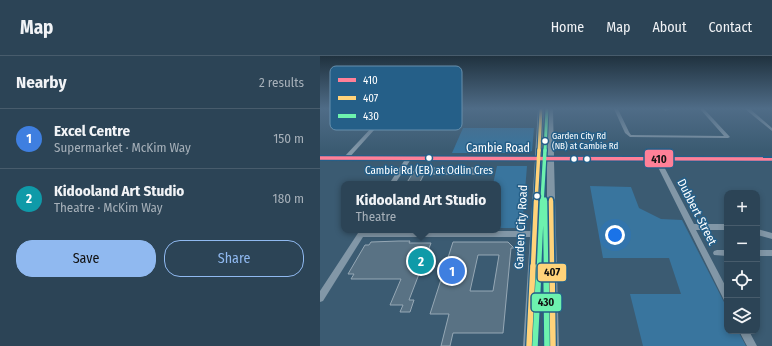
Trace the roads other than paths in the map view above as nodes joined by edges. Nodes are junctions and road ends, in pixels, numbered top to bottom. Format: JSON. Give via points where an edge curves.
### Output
{"nodes":[{"id":1,"x":540,"y":123,"type":"edge"},
{"id":2,"x":550,"y":123,"type":"edge"},
{"id":3,"x":622,"y":123,"type":"edge"},
{"id":4,"x":715,"y":123,"type":"edge"},
{"id":5,"x":763,"y":123,"type":"edge"},
{"id":6,"x":372,"y":130,"type":"edge"},
{"id":7,"x":772,"y":130,"type":"edge"},
{"id":8,"x":320,"y":158,"type":"edge"},
{"id":9,"x":346,"y":158,"type":"junction"},
{"id":10,"x":408,"y":159,"type":"junction"},
{"id":11,"x":538,"y":159,"type":"junction"},
{"id":12,"x":551,"y":159,"type":"junction"},
{"id":13,"x":657,"y":159,"type":"junction"},
{"id":14,"x":772,"y":159,"type":"edge"},
{"id":15,"x":394,"y":181,"type":"edge"},
{"id":16,"x":692,"y":227,"type":"junction"},
{"id":17,"x":724,"y":227,"type":"edge"},
{"id":18,"x":361,"y":233,"type":"edge"},
{"id":19,"x":448,"y":233,"type":"edge"},
{"id":20,"x":760,"y":233,"type":"edge"},
{"id":21,"x":534,"y":234,"type":"junction"},
{"id":22,"x":772,"y":236,"type":"edge"},
{"id":23,"x":717,"y":253,"type":"dead end"},
{"id":24,"x":724,"y":253,"type":"edge"},
{"id":25,"x":760,"y":253,"type":"edge"},
{"id":26,"x":772,"y":253,"type":"edge"},
{"id":27,"x":724,"y":291,"type":"edge"},
{"id":28,"x":320,"y":298,"type":"edge"},
{"id":29,"x":746,"y":334,"type":"edge"},
{"id":30,"x":529,"y":346,"type":"edge"},
{"id":31,"x":553,"y":346,"type":"edge"},
{"id":32,"x":752,"y":346,"type":"edge"}],
"edges":[{"from":1,"to":11,"type":"main road","name":"Garden City Road"},
{"from":2,"to":12,"type":"main road"},
{"from":3,"to":4,"type":"street","via":[[630,136],[728,137]]},
{"from":5,"to":7,"type":"street"},
{"from":6,"to":9,"type":"street"},
{"from":8,"to":9,"type":"main road","name":"Cambie Road"},
{"from":9,"to":10,"type":"main road","name":"Cambie Road"},
{"from":10,"to":11,"type":"main road","name":"Cambie Road"},
{"from":10,"to":15,"type":"street"},
{"from":11,"to":12,"type":"main road","name":"Cambie Road"},
{"from":11,"to":21,"type":"main road","name":"Garden City Road"},
{"from":12,"to":13,"type":"main road","name":"Cambie Road"},
{"from":12,"to":31,"type":"main road"},
{"from":13,"to":14,"type":"main road","name":"Cambie Road"},
{"from":13,"to":16,"type":"street","name":"Dubbert Street"},
{"from":16,"to":17,"type":"street"},
{"from":16,"to":27,"type":"street","name":"Dubbert Street"},
{"from":18,"to":28,"type":"street"},
{"from":19,"to":21,"type":"street"},
{"from":20,"to":22,"type":"street"},
{"from":21,"to":30,"type":"main road","name":"Garden City Road"},
{"from":23,"to":24,"type":"street"},
{"from":25,"to":26,"type":"street"},
{"from":29,"to":32,"type":"street"}]}
